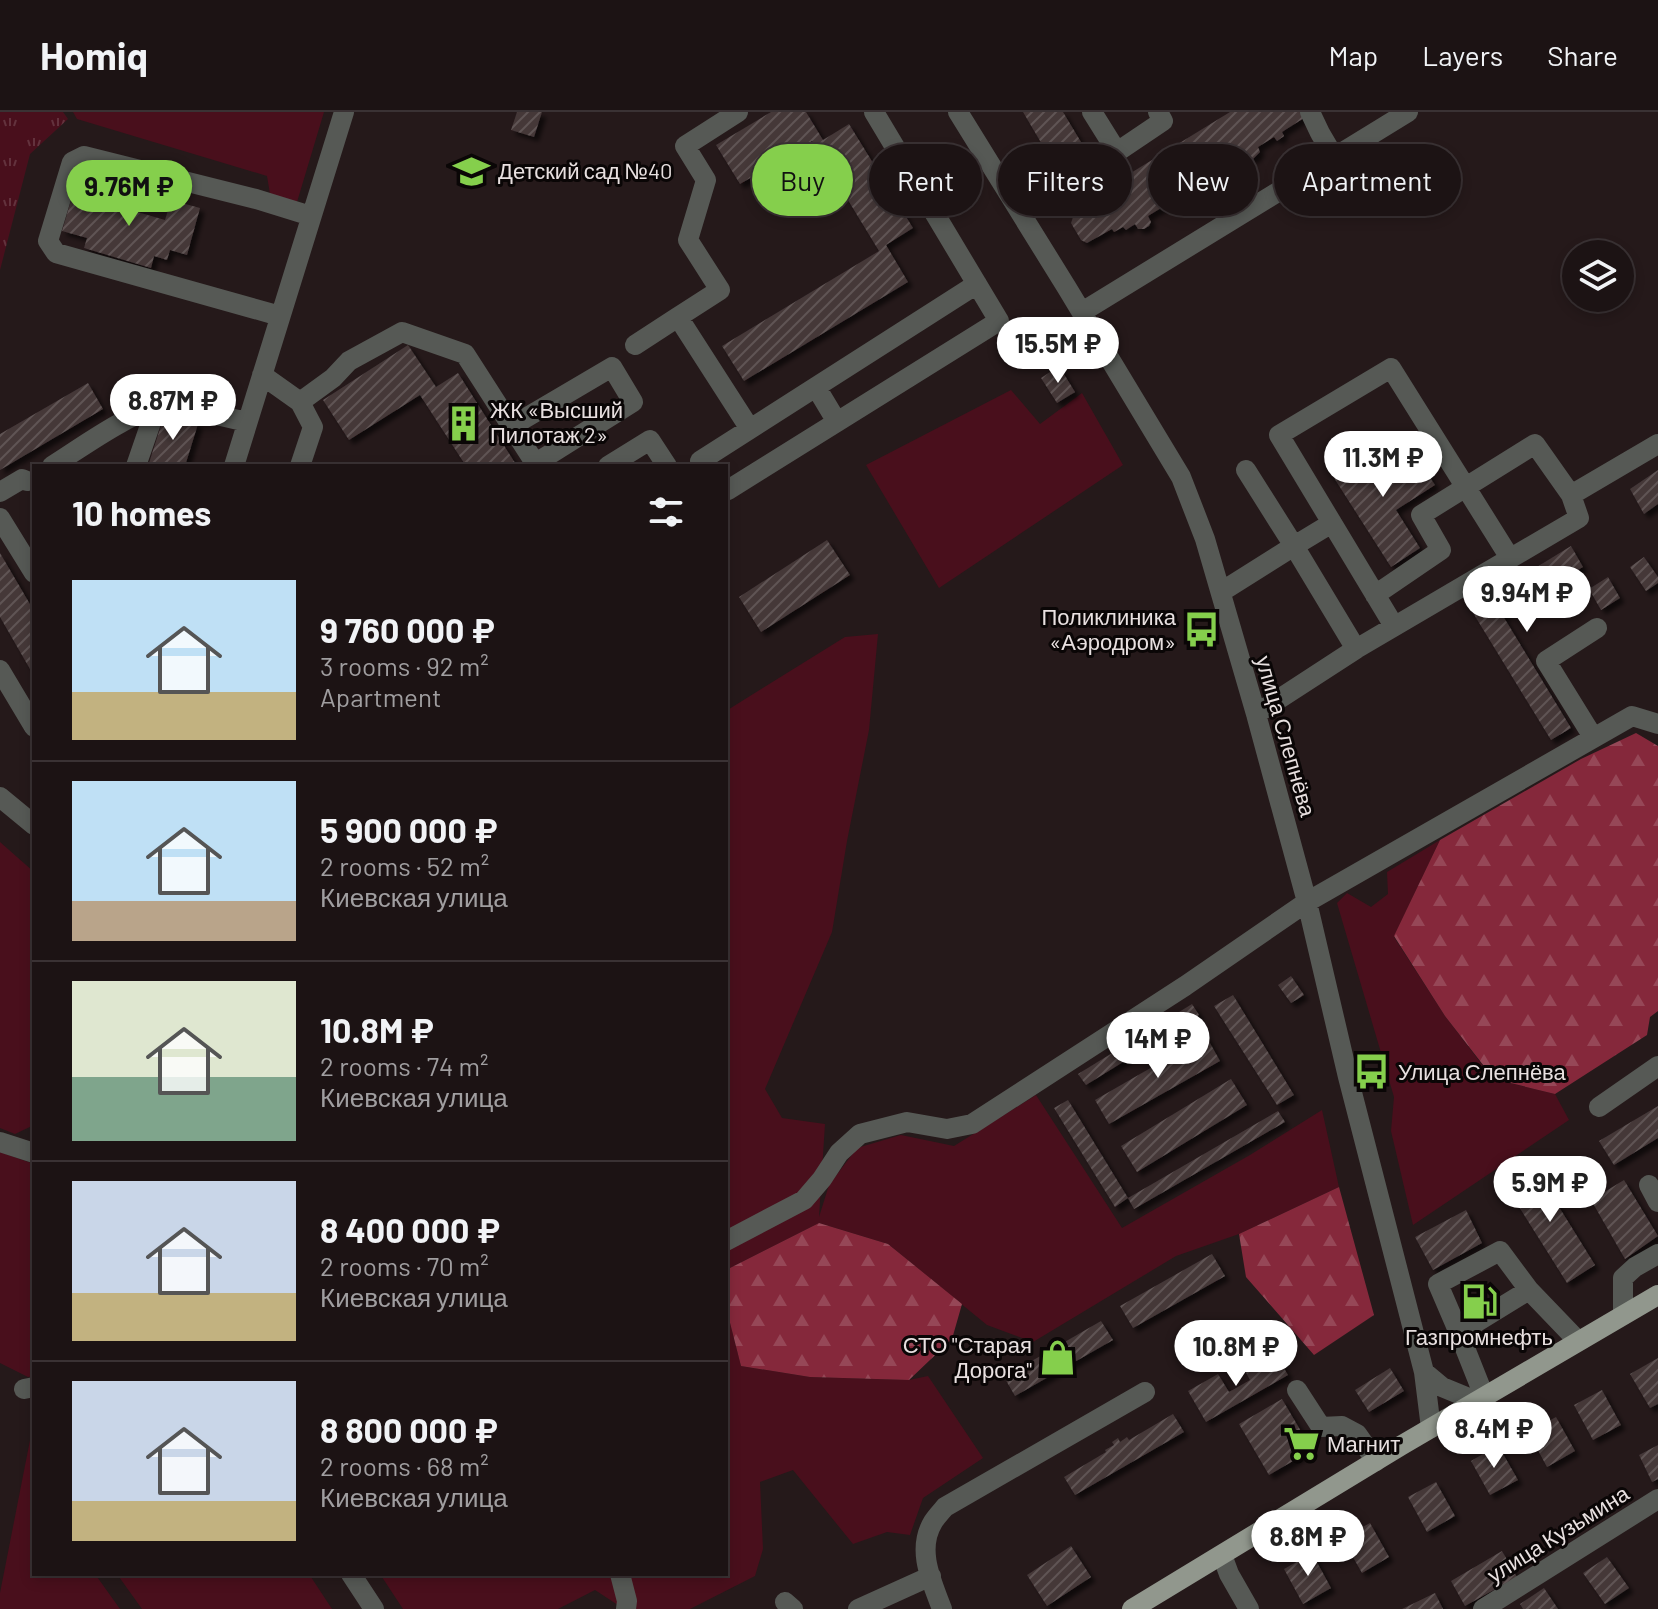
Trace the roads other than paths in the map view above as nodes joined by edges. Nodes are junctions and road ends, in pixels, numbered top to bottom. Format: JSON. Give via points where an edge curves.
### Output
{"nodes":[{"id":1,"x":344,"y":112,"type":"edge"},
{"id":2,"x":738,"y":112,"type":"edge"},
{"id":3,"x":874,"y":112,"type":"edge"},
{"id":4,"x":958,"y":112,"type":"edge"},
{"id":5,"x":1092,"y":112,"type":"edge"},
{"id":6,"x":1310,"y":112,"type":"edge"},
{"id":7,"x":1408,"y":112,"type":"edge"},
{"id":8,"x":1166,"y":115,"type":"edge"},
{"id":9,"x":1327,"y":144,"type":"edge"},
{"id":10,"x":1355,"y":144,"type":"edge"},
{"id":11,"x":1274,"y":194,"type":"edge"},
{"id":12,"x":311,"y":216,"type":"junction"},
{"id":13,"x":977,"y":284,"type":"junction"},
{"id":14,"x":1082,"y":312,"type":"junction"},
{"id":15,"x":280,"y":316,"type":"junction"},
{"id":16,"x":678,"y":317,"type":"junction"},
{"id":17,"x":635,"y":345,"type":"dead end"},
{"id":18,"x":262,"y":375,"type":"junction"},
{"id":19,"x":816,"y":387,"type":"junction"},
{"id":20,"x":300,"y":402,"type":"junction"},
{"id":21,"x":157,"y":405,"type":"junction"},
{"id":22,"x":247,"y":422,"type":"junction"},
{"id":23,"x":837,"y":422,"type":"junction"},
{"id":24,"x":512,"y":426,"type":"junction"},
{"id":25,"x":750,"y":429,"type":"junction"},
{"id":26,"x":1658,"y":444,"type":"edge"},
{"id":27,"x":700,"y":461,"type":"dead end"},
{"id":28,"x":55,"y":464,"type":"edge"},
{"id":29,"x":137,"y":464,"type":"edge"},
{"id":30,"x":235,"y":464,"type":"edge"},
{"id":31,"x":301,"y":464,"type":"edge"},
{"id":32,"x":535,"y":464,"type":"edge"},
{"id":33,"x":538,"y":464,"type":"edge"},
{"id":34,"x":611,"y":464,"type":"edge"},
{"id":35,"x":666,"y":464,"type":"edge"},
{"id":36,"x":1246,"y":470,"type":"dead end"},
{"id":37,"x":32,"y":484,"type":"edge"},
{"id":38,"x":1465,"y":486,"type":"junction"},
{"id":39,"x":728,"y":490,"type":"edge"},
{"id":40,"x":0,"y":492,"type":"edge"},
{"id":41,"x":1571,"y":495,"type":"junction"},
{"id":42,"x":0,"y":518,"type":"edge"},
{"id":43,"x":1332,"y":523,"type":"junction"},
{"id":44,"x":1294,"y":546,"type":"junction"},
{"id":45,"x":1510,"y":558,"type":"junction"},
{"id":46,"x":32,"y":570,"type":"edge"},
{"id":47,"x":1221,"y":592,"type":"junction"},
{"id":48,"x":1375,"y":595,"type":"junction"},
{"id":49,"x":1394,"y":626,"type":"junction"},
{"id":50,"x":1597,"y":628,"type":"dead end"},
{"id":51,"x":1356,"y":649,"type":"junction"},
{"id":52,"x":0,"y":670,"type":"edge"},
{"id":53,"x":1256,"y":714,"type":"junction"},
{"id":54,"x":32,"y":724,"type":"edge"},
{"id":55,"x":1658,"y":724,"type":"edge"},
{"id":56,"x":1593,"y":737,"type":"junction"},
{"id":57,"x":0,"y":797,"type":"edge"},
{"id":58,"x":32,"y":823,"type":"edge"},
{"id":59,"x":1307,"y":902,"type":"junction"},
{"id":60,"x":1658,"y":1066,"type":"edge"},
{"id":61,"x":1599,"y":1107,"type":"dead end"},
{"id":62,"x":0,"y":1142,"type":"edge"},
{"id":63,"x":32,"y":1152,"type":"edge"},
{"id":64,"x":728,"y":1240,"type":"edge"},
{"id":65,"x":1658,"y":1254,"type":"edge"},
{"id":66,"x":1438,"y":1284,"type":"junction"},
{"id":67,"x":1401,"y":1287,"type":"junction"},
{"id":68,"x":1529,"y":1290,"type":"junction"},
{"id":69,"x":1658,"y":1295,"type":"edge"},
{"id":70,"x":1623,"y":1315,"type":"junction"},
{"id":71,"x":1459,"y":1333,"type":"junction"},
{"id":72,"x":1578,"y":1341,"type":"junction"},
{"id":73,"x":1424,"y":1372,"type":"junction"},
{"id":74,"x":1297,"y":1390,"type":"dead end"},
{"id":75,"x":1145,"y":1392,"type":"dead end"},
{"id":76,"x":1480,"y":1399,"type":"junction"},
{"id":77,"x":1431,"y":1428,"type":"junction"},
{"id":78,"x":1376,"y":1461,"type":"junction"},
{"id":79,"x":1658,"y":1499,"type":"edge"},
{"id":80,"x":1222,"y":1555,"type":"junction"},
{"id":81,"x":352,"y":1576,"type":"edge"},
{"id":82,"x":621,"y":1576,"type":"edge"},
{"id":83,"x":931,"y":1576,"type":"junction"},
{"id":84,"x":374,"y":1609,"type":"edge"},
{"id":85,"x":626,"y":1609,"type":"edge"},
{"id":86,"x":858,"y":1609,"type":"edge"},
{"id":87,"x":942,"y":1609,"type":"edge"},
{"id":88,"x":1132,"y":1609,"type":"edge"},
{"id":89,"x":1249,"y":1609,"type":"edge"},
{"id":90,"x":1483,"y":1609,"type":"edge"}],
"edges":[{"from":1,"to":12,"type":"street"},
{"from":2,"to":16,"type":"street","via":[[685,146],[706,180],[688,240],[720,290]]},
{"from":3,"to":13,"type":"street"},
{"from":4,"to":14,"type":"street","name":"улица Слепнёва"},
{"from":5,"to":8,"type":"street","via":[[1117,152]]},
{"from":6,"to":9,"type":"street"},
{"from":7,"to":10,"type":"street"},
{"from":11,"to":14,"type":"street"},
{"from":12,"to":15,"type":"street"},
{"from":12,"to":15,"type":"street","via":[[84,156],[72,162],[48,241],[56,253]]},
{"from":13,"to":19,"type":"street"},
{"from":13,"to":23,"type":"street","via":[[999,321]]},
{"from":14,"to":47,"type":"street","name":"улица Слепнёва","via":[[1181,477]]},
{"from":15,"to":18,"type":"street"},
{"from":16,"to":17,"type":"street"},
{"from":16,"to":25,"type":"street"},
{"from":18,"to":20,"type":"street"},
{"from":18,"to":22,"type":"street"},
{"from":19,"to":23,"type":"street"},
{"from":19,"to":25,"type":"street"},
{"from":20,"to":24,"type":"street","via":[[349,361],[402,332],[465,354]]},
{"from":20,"to":31,"type":"street","via":[[313,427]]},
{"from":21,"to":22,"type":"street"},
{"from":21,"to":28,"type":"street"},
{"from":21,"to":29,"type":"street"},
{"from":22,"to":30,"type":"street"},
{"from":23,"to":39,"type":"street"},
{"from":24,"to":32,"type":"street"},
{"from":24,"to":33,"type":"street","via":[[612,367],[633,402]]},
{"from":25,"to":27,"type":"street"},
{"from":26,"to":41,"type":"street"},
{"from":34,"to":35,"type":"street","via":[[650,440]]},
{"from":36,"to":44,"type":"street"},
{"from":37,"to":40,"type":"street","via":[[22,479]]},
{"from":38,"to":41,"type":"street","via":[[1535,444]]},
{"from":38,"to":43,"type":"street","via":[[1391,368],[1279,435]]},
{"from":38,"to":45,"type":"street"},
{"from":38,"to":48,"type":"street","via":[[1421,515],[1441,550]]},
{"from":41,"to":45,"type":"street","via":[[1579,518]]},
{"from":42,"to":46,"type":"street"},
{"from":43,"to":44,"type":"street"},
{"from":43,"to":48,"type":"street"},
{"from":44,"to":47,"type":"street"},
{"from":44,"to":51,"type":"street"},
{"from":45,"to":49,"type":"street"},
{"from":47,"to":53,"type":"street","name":"улица Слепнёва"},
{"from":48,"to":49,"type":"street"},
{"from":49,"to":51,"type":"street"},
{"from":50,"to":56,"type":"street","via":[[1546,661]]},
{"from":51,"to":53,"type":"street"},
{"from":52,"to":54,"type":"street"},
{"from":53,"to":59,"type":"street","name":"улица Слепнёва"},
{"from":55,"to":56,"type":"street","via":[[1632,716]]},
{"from":56,"to":59,"type":"street"},
{"from":57,"to":58,"type":"street"},
{"from":59,"to":64,"type":"street","via":[[972,1124],[947,1129],[907,1122],[860,1134],[804,1200]]},
{"from":59,"to":67,"type":"street","name":"улица Слепнёва"},
{"from":60,"to":61,"type":"street"},
{"from":62,"to":63,"type":"street"},
{"from":65,"to":70,"type":"street","via":[[1623,1278]]},
{"from":66,"to":67,"type":"street"},
{"from":66,"to":68,"type":"street","via":[[1500,1251]]},
{"from":66,"to":71,"type":"street"},
{"from":67,"to":73,"type":"street","name":"улица Слепнёва"},
{"from":68,"to":71,"type":"street"},
{"from":68,"to":72,"type":"street"},
{"from":69,"to":70,"type":"main road"},
{"from":70,"to":72,"type":"main road"},
{"from":71,"to":76,"type":"street"},
{"from":72,"to":76,"type":"main road"},
{"from":73,"to":76,"type":"street","via":[[1442,1387]]},
{"from":73,"to":77,"type":"street","name":"улица Слепнёва"},
{"from":74,"to":78,"type":"street","via":[[1321,1427],[1342,1426],[1357,1434]]},
{"from":75,"to":83,"type":"street","via":[[945,1507],[926,1542]]},
{"from":76,"to":77,"type":"main road"},
{"from":77,"to":78,"type":"main road"},
{"from":78,"to":80,"type":"main road"},
{"from":79,"to":90,"type":"street","name":"улица Кузьмина"},
{"from":80,"to":88,"type":"main road"},
{"from":80,"to":89,"type":"street"},
{"from":81,"to":84,"type":"street"},
{"from":82,"to":85,"type":"street"},
{"from":83,"to":86,"type":"street"},
{"from":83,"to":87,"type":"street"}]}
